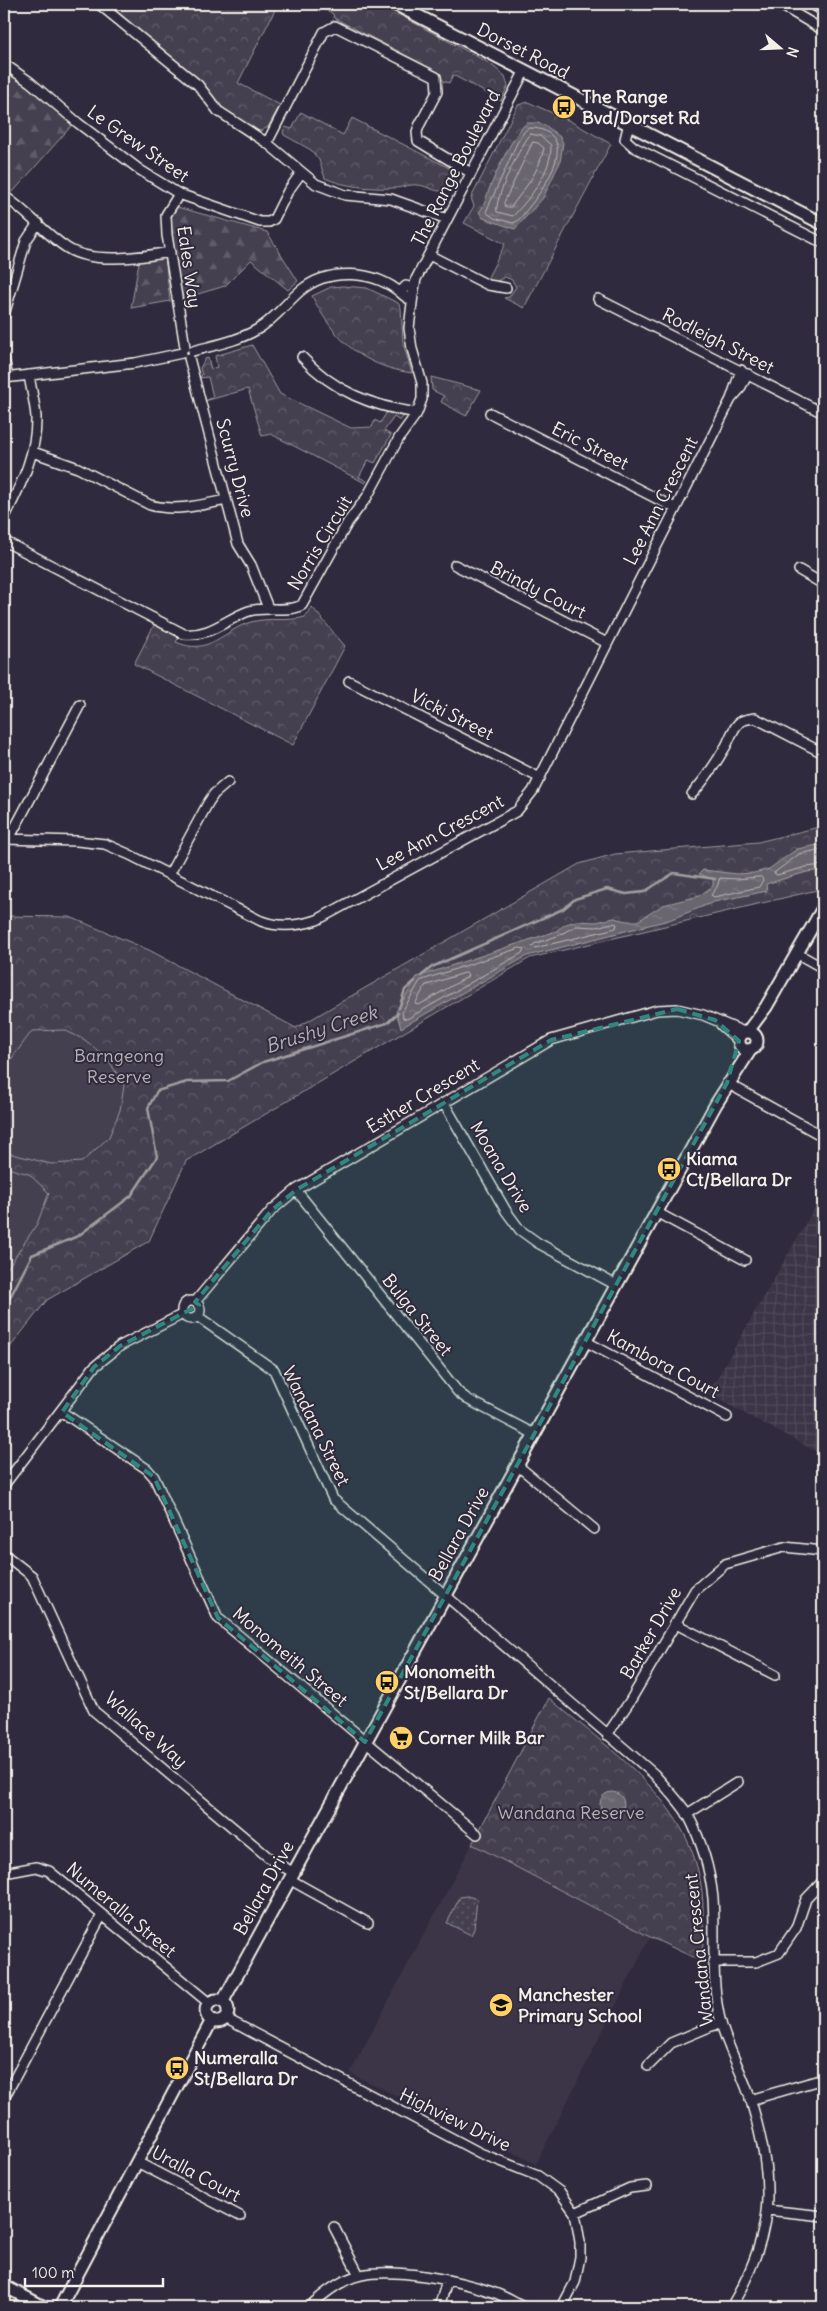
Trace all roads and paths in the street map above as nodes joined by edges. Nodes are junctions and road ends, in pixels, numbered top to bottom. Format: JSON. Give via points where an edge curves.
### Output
{"nodes":[{"id":1,"x":99,"y":4,"type":"edge"},
{"id":2,"x":395,"y":4,"type":"edge"},
{"id":3,"x":779,"y":4,"type":"edge"},
{"id":4,"x":817,"y":4,"type":"edge"},
{"id":5,"x":823,"y":7,"type":"edge"},
{"id":6,"x":823,"y":30,"type":"edge"},
{"id":7,"x":4,"y":64,"type":"edge"},
{"id":8,"x":524,"y":72,"type":"junction"},
{"id":9,"x":629,"y":123,"type":"junction"},
{"id":10,"x":267,"y":143,"type":"junction"},
{"id":11,"x":472,"y":170,"type":"junction"},
{"id":12,"x":301,"y":173,"type":"junction"},
{"id":13,"x":179,"y":194,"type":"junction"},
{"id":14,"x":4,"y":196,"type":"edge"},
{"id":15,"x":446,"y":221,"type":"junction"},
{"id":16,"x":38,"y":223,"type":"junction"},
{"id":17,"x":823,"y":224,"type":"edge"},
{"id":18,"x":823,"y":244,"type":"edge"},
{"id":19,"x":170,"y":252,"type":"junction"},
{"id":20,"x":428,"y":256,"type":"junction"},
{"id":21,"x":506,"y":288,"type":"dead end"},
{"id":22,"x":405,"y":291,"type":"junction"},
{"id":23,"x":598,"y":299,"type":"dead end"},
{"id":24,"x":4,"y":314,"type":"edge"},
{"id":25,"x":187,"y":352,"type":"junction"},
{"id":26,"x":302,"y":357,"type":"dead end"},
{"id":27,"x":4,"y":358,"type":"edge"},
{"id":28,"x":744,"y":372,"type":"junction"},
{"id":29,"x":31,"y":375,"type":"junction"},
{"id":30,"x":6,"y":378,"type":"edge"},
{"id":31,"x":417,"y":413,"type":"junction"},
{"id":32,"x":490,"y":413,"type":"dead end"},
{"id":33,"x":823,"y":413,"type":"edge"},
{"id":34,"x":32,"y":455,"type":"junction"},
{"id":35,"x":225,"y":496,"type":"junction"},
{"id":36,"x":675,"y":508,"type":"junction"},
{"id":37,"x":4,"y":520,"type":"edge"},
{"id":38,"x":4,"y":541,"type":"edge"},
{"id":39,"x":455,"y":565,"type":"dead end"},
{"id":40,"x":799,"y":570,"type":"dead end"},
{"id":41,"x":823,"y":584,"type":"edge"},
{"id":42,"x":265,"y":608,"type":"junction"},
{"id":43,"x":607,"y":643,"type":"junction"},
{"id":44,"x":349,"y":681,"type":"dead end"},
{"id":45,"x":80,"y":705,"type":"dead end"},
{"id":46,"x":823,"y":753,"type":"edge"},
{"id":47,"x":540,"y":778,"type":"junction"},
{"id":48,"x":228,"y":782,"type":"dead end"},
{"id":49,"x":692,"y":794,"type":"dead end"},
{"id":50,"x":6,"y":839,"type":"edge"},
{"id":51,"x":169,"y":875,"type":"junction"},
{"id":52,"x":823,"y":908,"type":"edge"},
{"id":53,"x":798,"y":954,"type":"junction"},
{"id":54,"x":823,"y":968,"type":"edge"},
{"id":55,"x":745,"y":1037,"type":"junction"},
{"id":56,"x":728,"y":1083,"type":"junction"},
{"id":57,"x":444,"y":1103,"type":"junction"},
{"id":58,"x":817,"y":1133,"type":"dead end"},
{"id":59,"x":296,"y":1190,"type":"junction"},
{"id":60,"x":656,"y":1212,"type":"junction"},
{"id":61,"x":745,"y":1260,"type":"dead end"},
{"id":62,"x":616,"y":1285,"type":"junction"},
{"id":63,"x":195,"y":1302,"type":"junction"},
{"id":64,"x":183,"y":1314,"type":"junction"},
{"id":65,"x":197,"y":1316,"type":"junction"},
{"id":66,"x":585,"y":1341,"type":"junction"},
{"id":67,"x":62,"y":1412,"type":"junction"},
{"id":68,"x":726,"y":1417,"type":"dead end"},
{"id":69,"x":534,"y":1434,"type":"junction"},
{"id":70,"x":517,"y":1465,"type":"junction"},
{"id":71,"x":4,"y":1486,"type":"edge"},
{"id":72,"x":594,"y":1529,"type":"dead end"},
{"id":73,"x":823,"y":1551,"type":"edge"},
{"id":74,"x":4,"y":1554,"type":"edge"},
{"id":75,"x":446,"y":1595,"type":"junction"},
{"id":76,"x":674,"y":1623,"type":"junction"},
{"id":77,"x":775,"y":1675,"type":"dead end"},
{"id":78,"x":607,"y":1735,"type":"junction"},
{"id":79,"x":365,"y":1742,"type":"junction"},
{"id":80,"x":738,"y":1782,"type":"dead end"},
{"id":81,"x":687,"y":1814,"type":"junction"},
{"id":82,"x":477,"y":1834,"type":"dead end"},
{"id":83,"x":4,"y":1873,"type":"edge"},
{"id":84,"x":291,"y":1876,"type":"junction"},
{"id":85,"x":823,"y":1881,"type":"edge"},
{"id":86,"x":102,"y":1915,"type":"junction"},
{"id":87,"x":368,"y":1923,"type":"dead end"},
{"id":88,"x":713,"y":1962,"type":"junction"},
{"id":89,"x":223,"y":2001,"type":"junction"},
{"id":90,"x":209,"y":2003,"type":"junction"},
{"id":91,"x":225,"y":2018,"type":"junction"},
{"id":92,"x":212,"y":2020,"type":"junction"},
{"id":93,"x":720,"y":2022,"type":"junction"},
{"id":94,"x":648,"y":2066,"type":"dead end"},
{"id":95,"x":823,"y":2079,"type":"edge"},
{"id":96,"x":4,"y":2098,"type":"edge"},
{"id":97,"x":750,"y":2100,"type":"junction"},
{"id":98,"x":137,"y":2162,"type":"junction"},
{"id":99,"x":647,"y":2186,"type":"dead end"},
{"id":100,"x":767,"y":2210,"type":"junction"},
{"id":101,"x":575,"y":2213,"type":"junction"},
{"id":102,"x":240,"y":2216,"type":"dead end"},
{"id":103,"x":823,"y":2216,"type":"edge"},
{"id":104,"x":334,"y":2227,"type":"dead end"},
{"id":105,"x":359,"y":2275,"type":"junction"},
{"id":106,"x":447,"y":2281,"type":"junction"},
{"id":107,"x":4,"y":2286,"type":"edge"},
{"id":108,"x":44,"y":2307,"type":"edge"},
{"id":109,"x":60,"y":2307,"type":"edge"},
{"id":110,"x":309,"y":2307,"type":"edge"},
{"id":111,"x":439,"y":2307,"type":"edge"},
{"id":112,"x":523,"y":2307,"type":"edge"},
{"id":113,"x":562,"y":2307,"type":"edge"},
{"id":114,"x":731,"y":2307,"type":"edge"}],
"edges":[{"from":1,"to":10,"type":"street","via":[[198,85],[218,111]]},
{"from":2,"to":8,"type":"main road","name":"Dorset Road"},
{"from":3,"to":6,"type":"street"},
{"from":4,"to":5,"type":"highway"},
{"from":7,"to":13,"type":"street","name":"Le Grew Street","via":[[140,170]]},
{"from":8,"to":9,"type":"main road","name":"Dorset Road"},
{"from":8,"to":11,"type":"street","name":"The Range Boulevard"},
{"from":9,"to":17,"type":"main road","name":"Dorset Road"},
{"from":9,"to":18,"type":"street","via":[[625,139],[634,147]]},
{"from":10,"to":11,"type":"street","via":[[324,32],[335,26],[436,77],[437,92],[419,126],[418,141]]},
{"from":10,"to":12,"type":"street"},
{"from":11,"to":15,"type":"street","name":"The Range Boulevard"},
{"from":12,"to":13,"type":"street","name":"Le Grew Street","via":[[269,222],[260,222]]},
{"from":12,"to":15,"type":"street","via":[[335,192],[391,199]]},
{"from":13,"to":19,"type":"street","name":"Eales Way","via":[[166,215]]},
{"from":14,"to":16,"type":"street"},
{"from":15,"to":20,"type":"street","name":"The Range Boulevard"},
{"from":16,"to":19,"type":"street","via":[[66,247],[88,255],[133,258]]},
{"from":16,"to":24,"type":"street","via":[[26,241]]},
{"from":19,"to":25,"type":"street","name":"Eales Way"},
{"from":20,"to":21,"type":"street","via":[[488,285]]},
{"from":20,"to":22,"type":"street","name":"The Range Boulevard","via":[[416,280]]},
{"from":22,"to":25,"type":"street","via":[[364,275],[347,274],[319,280],[300,291],[258,330]]},
{"from":22,"to":31,"type":"street","name":"Norris Circuit","via":[[410,308],[410,335],[422,383],[422,399]]},
{"from":23,"to":28,"type":"street","name":"Rodleigh Street"},
{"from":25,"to":29,"type":"street","via":[[142,362]]},
{"from":25,"to":35,"type":"street","name":"Scurry Drive"},
{"from":26,"to":31,"type":"street","via":[[323,378],[349,394],[379,406]]},
{"from":27,"to":30,"type":"street"},
{"from":28,"to":33,"type":"street","name":"Rodleigh Street"},
{"from":28,"to":36,"type":"street","name":"Lee Ann Crescent","via":[[739,390],[731,399]]},
{"from":29,"to":30,"type":"street"},
{"from":29,"to":34,"type":"street","via":[[35,434]]},
{"from":31,"to":42,"type":"street","name":"Norris Circuit","via":[[399,438],[367,497],[348,522],[302,605],[291,609]]},
{"from":32,"to":36,"type":"street","name":"Eric Street"},
{"from":34,"to":35,"type":"street","via":[[78,468],[160,508],[180,508]]},
{"from":34,"to":37,"type":"street"},
{"from":35,"to":42,"type":"street","name":"Scurry Drive","via":[[238,544],[252,565]]},
{"from":36,"to":43,"type":"street","name":"Lee Ann Crescent"},
{"from":38,"to":42,"type":"street","name":"Norris Circuit","via":[[184,634],[201,635],[247,612]]},
{"from":39,"to":43,"type":"street","name":"Brindy Court"},
{"from":40,"to":41,"type":"street"},
{"from":43,"to":47,"type":"street","name":"Lee Ann Crescent"},
{"from":44,"to":47,"type":"street","name":"Vicki Street"},
{"from":45,"to":50,"type":"street"},
{"from":46,"to":49,"type":"street","via":[[755,718],[747,719],[734,730],[712,770]]},
{"from":47,"to":51,"type":"street","name":"Lee Ann Crescent","via":[[517,811],[307,923],[281,926],[260,921]]},
{"from":48,"to":51,"type":"street","via":[[208,803]]},
{"from":50,"to":51,"type":"street","name":"Lee Ann Crescent","via":[[104,844]]},
{"from":52,"to":53,"type":"main road","name":"Bellara Drive"},
{"from":53,"to":54,"type":"street"},
{"from":53,"to":55,"type":"main road","name":"Bellara Drive"},
{"from":55,"to":56,"type":"main road","name":"Bellara Drive"},
{"from":55,"to":56,"type":"main road","name":"Bellara Drive","via":[[756,1044]]},
{"from":55,"to":57,"type":"street","name":"Esther Crescent","via":[[715,1020],[688,1010],[666,1009],[551,1040]]},
{"from":56,"to":58,"type":"street"},
{"from":56,"to":60,"type":"main road","name":"Bellara Drive"},
{"from":57,"to":59,"type":"street","name":"Esther Crescent"},
{"from":57,"to":62,"type":"street","name":"Moana Drive","via":[[520,1230]]},
{"from":59,"to":63,"type":"street","name":"Esther Crescent","via":[[272,1210]]},
{"from":59,"to":69,"type":"street","name":"Bulga Street","via":[[458,1392]]},
{"from":60,"to":61,"type":"street"},
{"from":60,"to":62,"type":"main road","name":"Bellara Drive"},
{"from":62,"to":66,"type":"main road","name":"Bellara Drive"},
{"from":63,"to":64,"type":"street","via":[[185,1304]]},
{"from":63,"to":65,"type":"street","via":[[200,1308]]},
{"from":64,"to":65,"type":"street","via":[[190,1319]]},
{"from":64,"to":67,"type":"street","via":[[120,1346],[94,1367]]},
{"from":65,"to":75,"type":"street","name":"Wandana Street","via":[[274,1370],[333,1499]]},
{"from":66,"to":68,"type":"street","name":"Kambora Court"},
{"from":66,"to":69,"type":"main road","name":"Bellara Drive"},
{"from":67,"to":71,"type":"street"},
{"from":67,"to":79,"type":"street","name":"Monomeith Street","via":[[147,1469],[154,1478],[218,1618]]},
{"from":69,"to":70,"type":"main road","name":"Bellara Drive"},
{"from":70,"to":72,"type":"street"},
{"from":70,"to":75,"type":"main road","name":"Bellara Drive"},
{"from":73,"to":76,"type":"street","name":"Barker Drive","via":[[784,1547],[725,1564],[694,1590]]},
{"from":74,"to":84,"type":"street","name":"Wallace Way","via":[[32,1576],[94,1711]]},
{"from":75,"to":78,"type":"street","name":"Wandana Crescent"},
{"from":75,"to":79,"type":"main road","name":"Bellara Drive"},
{"from":76,"to":77,"type":"street"},
{"from":76,"to":78,"type":"street","name":"Barker Drive"},
{"from":78,"to":81,"type":"street","name":"Wandana Crescent","via":[[654,1774]]},
{"from":79,"to":82,"type":"street","name":"Monomeith Street"},
{"from":79,"to":84,"type":"main road","name":"Bellara Drive"},
{"from":80,"to":81,"type":"street"},
{"from":81,"to":88,"type":"street","name":"Wandana Crescent","via":[[698,1837],[710,1878]]},
{"from":83,"to":86,"type":"street","name":"Numeralla Street","via":[[27,1867],[42,1868]]},
{"from":84,"to":87,"type":"street","name":"Wallace Way"},
{"from":84,"to":89,"type":"main road","name":"Bellara Drive"},
{"from":85,"to":88,"type":"street","via":[[806,1899],[796,1928],[779,1953],[756,1962]]},
{"from":86,"to":90,"type":"street","name":"Numeralla Street"},
{"from":86,"to":96,"type":"street"},
{"from":88,"to":93,"type":"street","name":"Wandana Crescent"},
{"from":89,"to":90,"type":"main road"},
{"from":89,"to":91,"type":"main road","via":[[228,2009]]},
{"from":90,"to":92,"type":"main road","via":[[206,2012]]},
{"from":91,"to":92,"type":"main road"},
{"from":91,"to":101,"type":"street","name":"Highview Drive","via":[[480,2153],[538,2176],[560,2192]]},
{"from":92,"to":98,"type":"main road"},
{"from":93,"to":94,"type":"street","via":[[671,2044]]},
{"from":93,"to":97,"type":"street","name":"Wandana Crescent"},
{"from":95,"to":97,"type":"street"},
{"from":97,"to":100,"type":"street","name":"Wandana Crescent","via":[[766,2162]]},
{"from":98,"to":102,"type":"street","name":"Uralla Court"},
{"from":98,"to":109,"type":"main road"},
{"from":99,"to":101,"type":"street","via":[[630,2188]]},
{"from":100,"to":103,"type":"street"},
{"from":100,"to":114,"type":"street","name":"Wandana Crescent","via":[[761,2245],[748,2278]]},
{"from":101,"to":113,"type":"street","name":"Highview Drive","via":[[580,2257],[575,2282]]},
{"from":104,"to":105,"type":"street"},
{"from":105,"to":106,"type":"street","via":[[394,2272]]},
{"from":105,"to":110,"type":"street","via":[[339,2284]]},
{"from":106,"to":111,"type":"street"},
{"from":106,"to":112,"type":"street","via":[[494,2292]]},
{"from":107,"to":108,"type":"main road"}]}
